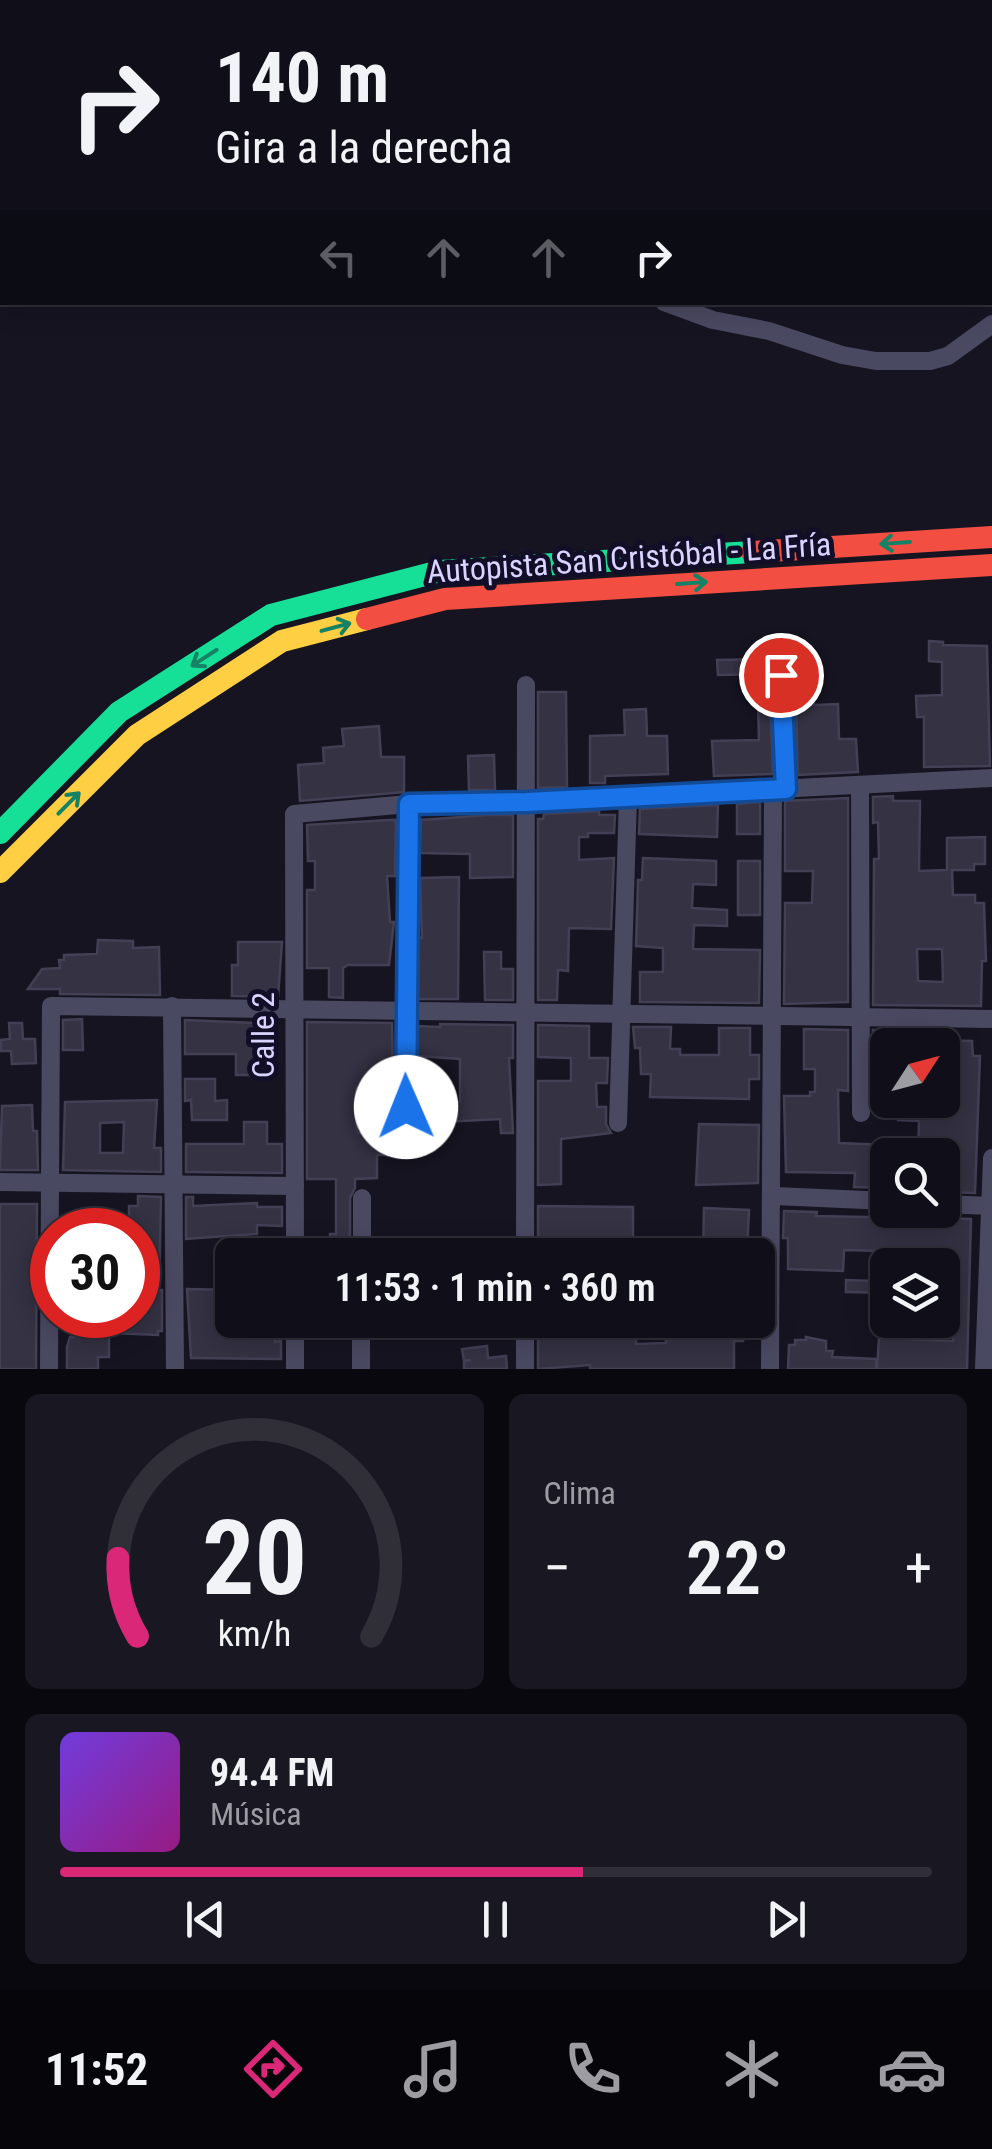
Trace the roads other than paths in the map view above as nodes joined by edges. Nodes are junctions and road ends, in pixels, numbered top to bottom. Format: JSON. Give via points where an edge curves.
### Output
{"nodes":[{"id":1,"x":672,"y":305,"type":"edge"},
{"id":2,"x":992,"y":324,"type":"edge"},
{"id":3,"x":992,"y":537,"type":"edge"},
{"id":4,"x":992,"y":565,"type":"edge"},
{"id":5,"x":781,"y":675,"type":"dead end"},
{"id":6,"x":526,"y":686,"type":"dead end"},
{"id":7,"x":992,"y":778,"type":"edge"},
{"id":8,"x":860,"y":786,"type":"junction"},
{"id":9,"x":779,"y":790,"type":"junction"},
{"id":10,"x":628,"y":797,"type":"junction"},
{"id":11,"x":526,"y":802,"type":"junction"},
{"id":12,"x":409,"y":804,"type":"junction"},
{"id":13,"x":0,"y":833,"type":"edge"},
{"id":14,"x":0,"y":872,"type":"edge"},
{"id":15,"x":172,"y":1006,"type":"junction"},
{"id":16,"x":293,"y":1010,"type":"junction"},
{"id":17,"x":404,"y":1012,"type":"junction"},
{"id":18,"x":526,"y":1014,"type":"junction"},
{"id":19,"x":621,"y":1015,"type":"junction"},
{"id":20,"x":773,"y":1016,"type":"junction"},
{"id":21,"x":861,"y":1018,"type":"junction"},
{"id":22,"x":992,"y":1019,"type":"edge"},
{"id":23,"x":860,"y":1113,"type":"dead end"},
{"id":24,"x":618,"y":1123,"type":"dead end"},
{"id":25,"x":406,"y":1139,"type":"dead end"},
{"id":26,"x":992,"y":1158,"type":"edge"},
{"id":27,"x":0,"y":1182,"type":"edge"},
{"id":28,"x":48,"y":1183,"type":"junction"},
{"id":29,"x":171,"y":1184,"type":"junction"},
{"id":30,"x":295,"y":1186,"type":"junction"},
{"id":31,"x":774,"y":1196,"type":"junction"},
{"id":32,"x":362,"y":1198,"type":"dead end"},
{"id":33,"x":870,"y":1200,"type":"edge"},
{"id":34,"x":960,"y":1205,"type":"edge"},
{"id":35,"x":991,"y":1206,"type":"edge"},
{"id":36,"x":295,"y":1238,"type":"edge"},
{"id":37,"x":362,"y":1238,"type":"edge"},
{"id":38,"x":525,"y":1238,"type":"edge"},
{"id":39,"x":295,"y":1338,"type":"edge"},
{"id":40,"x":361,"y":1338,"type":"edge"},
{"id":41,"x":525,"y":1338,"type":"edge"},
{"id":42,"x":49,"y":1369,"type":"edge"},
{"id":43,"x":175,"y":1369,"type":"edge"},
{"id":44,"x":295,"y":1369,"type":"edge"},
{"id":45,"x":360,"y":1369,"type":"edge"},
{"id":46,"x":525,"y":1369,"type":"edge"},
{"id":47,"x":770,"y":1369,"type":"edge"},
{"id":48,"x":984,"y":1369,"type":"edge"}],
"edges":[{"from":1,"to":2,"type":"street","via":[[876,362],[948,356]]},
{"from":3,"to":13,"type":"highway","name":"Autopista San Cristóbal - La Fría","one_way":true,"via":[[440,571],[271,615],[119,712]]},
{"from":14,"to":4,"type":"highway","name":"Autopista San Cristóbal - La Fría","one_way":true,"via":[[137,734],[282,641],[444,599]]},
{"from":5,"to":9,"type":"street"},
{"from":6,"to":11,"type":"street"},
{"from":7,"to":8,"type":"street"},
{"from":8,"to":9,"type":"street"},
{"from":8,"to":21,"type":"street"},
{"from":9,"to":10,"type":"street"},
{"from":9,"to":20,"type":"street"},
{"from":10,"to":11,"type":"street"},
{"from":10,"to":19,"type":"street"},
{"from":11,"to":12,"type":"street"},
{"from":11,"to":18,"type":"street"},
{"from":12,"to":16,"type":"street","name":"Calle 2","via":[[294,814]]},
{"from":12,"to":17,"type":"street"},
{"from":15,"to":16,"type":"street"},
{"from":15,"to":28,"type":"street","via":[[51,1006]]},
{"from":15,"to":29,"type":"street"},
{"from":16,"to":17,"type":"street"},
{"from":16,"to":30,"type":"street","name":"Calle 2"},
{"from":17,"to":18,"type":"street"},
{"from":17,"to":25,"type":"street"},
{"from":18,"to":19,"type":"street"},
{"from":18,"to":38,"type":"street"},
{"from":19,"to":20,"type":"street"},
{"from":19,"to":24,"type":"street"},
{"from":20,"to":21,"type":"street"},
{"from":20,"to":31,"type":"street"},
{"from":21,"to":22,"type":"street"},
{"from":21,"to":23,"type":"street"},
{"from":26,"to":35,"type":"street"},
{"from":27,"to":28,"type":"street"},
{"from":28,"to":29,"type":"street"},
{"from":28,"to":42,"type":"street"},
{"from":29,"to":30,"type":"street"},
{"from":29,"to":43,"type":"street"},
{"from":30,"to":36,"type":"street","name":"Calle 2"},
{"from":31,"to":33,"type":"street"},
{"from":31,"to":47,"type":"street"},
{"from":32,"to":37,"type":"street"},
{"from":34,"to":35,"type":"street"},
{"from":35,"to":48,"type":"street"},
{"from":39,"to":44,"type":"street"},
{"from":40,"to":45,"type":"street"},
{"from":41,"to":46,"type":"street"}]}
